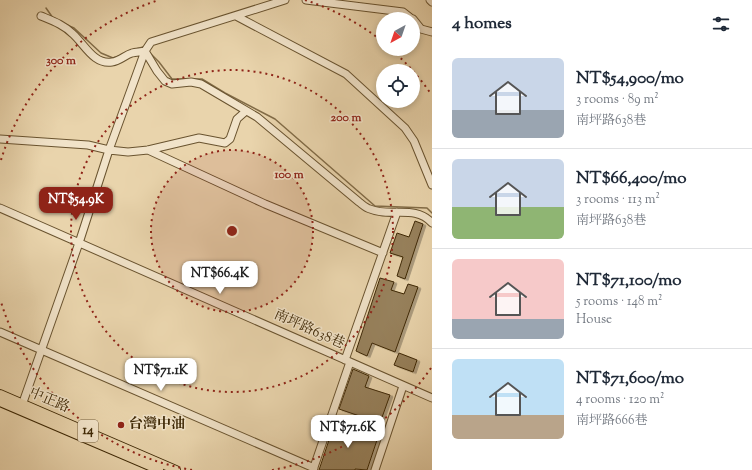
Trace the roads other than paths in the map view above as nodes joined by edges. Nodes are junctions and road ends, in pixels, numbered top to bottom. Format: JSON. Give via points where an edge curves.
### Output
{"nodes":[{"id":1,"x":285,"y":0,"type":"edge"},
{"id":2,"x":306,"y":0,"type":"edge"},
{"id":3,"x":403,"y":12,"type":"edge"},
{"id":4,"x":41,"y":16,"type":"dead end"},
{"id":5,"x":236,"y":16,"type":"junction"},
{"id":6,"x":420,"y":28,"type":"edge"},
{"id":7,"x":432,"y":32,"type":"edge"},
{"id":8,"x":145,"y":51,"type":"junction"},
{"id":9,"x":246,"y":111,"type":"junction"},
{"id":10,"x":0,"y":139,"type":"edge"},
{"id":11,"x":109,"y":150,"type":"junction"},
{"id":12,"x":148,"y":150,"type":"junction"},
{"id":13,"x":432,"y":185,"type":"edge"},
{"id":14,"x":0,"y":208,"type":"edge"},
{"id":15,"x":397,"y":212,"type":"junction"},
{"id":16,"x":432,"y":223,"type":"edge"},
{"id":17,"x":79,"y":243,"type":"junction"},
{"id":18,"x":383,"y":253,"type":"junction"},
{"id":19,"x":0,"y":332,"type":"edge"},
{"id":20,"x":41,"y":350,"type":"junction"},
{"id":21,"x":347,"y":361,"type":"junction"},
{"id":22,"x":403,"y":386,"type":"junction"},
{"id":23,"x":0,"y":394,"type":"edge"},
{"id":24,"x":432,"y":398,"type":"edge"},
{"id":25,"x":0,"y":402,"type":"edge"},
{"id":26,"x":21,"y":407,"type":"junction"},
{"id":27,"x":314,"y":469,"type":"edge"},
{"id":28,"x":159,"y":470,"type":"edge"},
{"id":29,"x":176,"y":470,"type":"edge"},
{"id":30,"x":375,"y":470,"type":"edge"}],
"edges":[{"from":1,"to":5,"type":"street"},
{"from":2,"to":3,"type":"street"},
{"from":4,"to":8,"type":"street","via":[[59,23],[91,54],[105,62],[114,62],[132,53]]},
{"from":5,"to":8,"type":"street","via":[[151,42]]},
{"from":5,"to":13,"type":"street","via":[[346,74],[405,128],[414,141]]},
{"from":6,"to":7,"type":"street"},
{"from":8,"to":9,"type":"street","via":[[165,81],[172,84],[201,84]]},
{"from":8,"to":11,"type":"street"},
{"from":9,"to":12,"type":"street","via":[[237,119],[230,139],[225,143],[199,138]]},
{"from":9,"to":15,"type":"street","via":[[257,117],[359,202],[370,209]]},
{"from":10,"to":11,"type":"street"},
{"from":11,"to":12,"type":"street"},
{"from":11,"to":17,"type":"street"},
{"from":12,"to":18,"type":"street","via":[[265,204]]},
{"from":14,"to":17,"type":"street","name":"南坪路638巷"},
{"from":15,"to":16,"type":"street","via":[[414,213]]},
{"from":15,"to":18,"type":"street"},
{"from":17,"to":20,"type":"street"},
{"from":17,"to":21,"type":"street","name":"南坪路638巷"},
{"from":18,"to":21,"type":"street"},
{"from":19,"to":20,"type":"street"},
{"from":20,"to":26,"type":"street"},
{"from":20,"to":27,"type":"street"},
{"from":21,"to":22,"type":"street","name":"南坪路638巷"},
{"from":21,"to":27,"type":"street"},
{"from":22,"to":24,"type":"street","name":"南坪路638巷"},
{"from":22,"to":30,"type":"street"},
{"from":23,"to":26,"type":"main road","name":"中正路","number":"14"},
{"from":25,"to":26,"type":"main road","name":"中正路","number":"14"},
{"from":26,"to":28,"type":"main road","name":"中正路","number":"14"},
{"from":26,"to":29,"type":"main road","name":"中正路","number":"14"}]}
